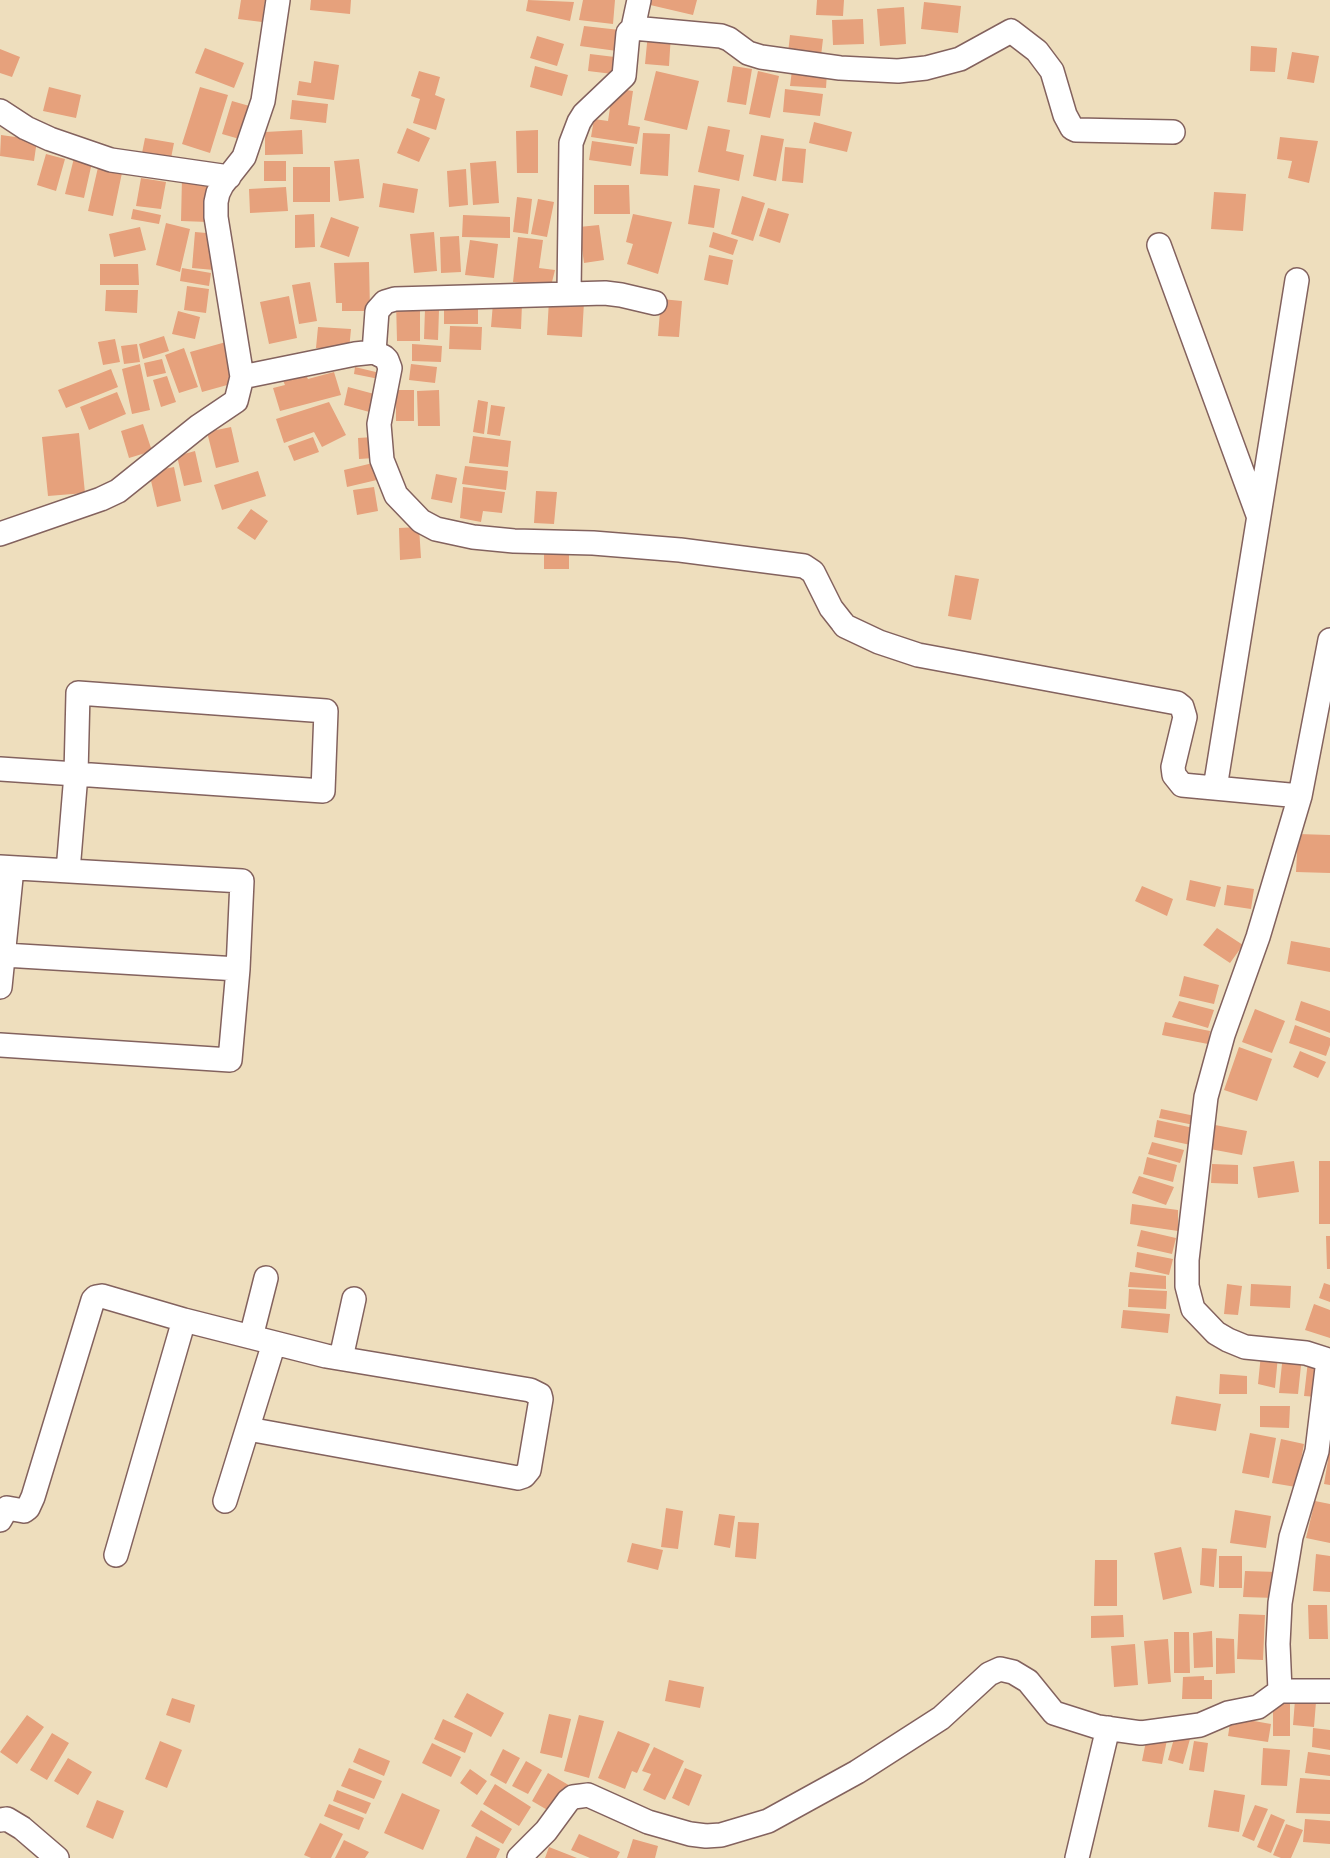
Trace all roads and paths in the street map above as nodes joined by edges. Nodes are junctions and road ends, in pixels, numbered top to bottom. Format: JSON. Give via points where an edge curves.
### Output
{"nodes":[{"id":1,"x":278,"y":0,"type":"edge"},
{"id":2,"x":639,"y":0,"type":"edge"},
{"id":3,"x":633,"y":28,"type":"junction"},
{"id":4,"x":0,"y":111,"type":"edge"},
{"id":5,"x":1173,"y":132,"type":"dead end"},
{"id":6,"x":229,"y":177,"type":"junction"},
{"id":7,"x":1159,"y":245,"type":"dead end"},
{"id":8,"x":1297,"y":279,"type":"dead end"},
{"id":9,"x":569,"y":293,"type":"junction"},
{"id":10,"x":655,"y":303,"type":"dead end"},
{"id":11,"x":374,"y":352,"type":"junction"},
{"id":12,"x":242,"y":377,"type":"junction"},
{"id":13,"x":1259,"y":518,"type":"junction"},
{"id":14,"x":0,"y":534,"type":"edge"},
{"id":15,"x":1330,"y":640,"type":"edge"},
{"id":16,"x":0,"y":769,"type":"edge"},
{"id":17,"x":76,"y":774,"type":"junction"},
{"id":18,"x":1215,"y":789,"type":"junction"},
{"id":19,"x":1300,"y":796,"type":"junction"},
{"id":20,"x":6,"y":867,"type":"edge"},
{"id":21,"x":68,"y":871,"type":"junction"},
{"id":22,"x":4,"y":955,"type":"junction"},
{"id":23,"x":238,"y":970,"type":"junction"},
{"id":24,"x":0,"y":988,"type":"edge"},
{"id":25,"x":0,"y":1045,"type":"edge"},
{"id":26,"x":266,"y":1278,"type":"dead end"},
{"id":27,"x":354,"y":1299,"type":"dead end"},
{"id":28,"x":184,"y":1320,"type":"junction"},
{"id":29,"x":251,"y":1337,"type":"junction"},
{"id":30,"x":274,"y":1343,"type":"junction"},
{"id":31,"x":341,"y":1358,"type":"junction"},
{"id":32,"x":1329,"y":1360,"type":"edge"},
{"id":33,"x":248,"y":1429,"type":"junction"},
{"id":34,"x":225,"y":1501,"type":"dead end"},
{"id":35,"x":2,"y":1511,"type":"edge"},
{"id":36,"x":116,"y":1555,"type":"dead end"},
{"id":37,"x":1280,"y":1691,"type":"junction"},
{"id":38,"x":1330,"y":1691,"type":"edge"},
{"id":39,"x":1108,"y":1728,"type":"junction"},
{"id":40,"x":0,"y":1820,"type":"edge"},
{"id":41,"x":57,"y":1858,"type":"edge"},
{"id":42,"x":519,"y":1858,"type":"edge"},
{"id":43,"x":1077,"y":1858,"type":"edge"}],
"edges":[{"from":1,"to":6,"type":"street","via":[[263,101],[244,157]]},
{"from":2,"to":3,"type":"street"},
{"from":3,"to":5,"type":"street","via":[[721,36],[761,57],[898,71],[960,59],[1011,31],[1037,51],[1052,71],[1072,128]]},
{"from":3,"to":9,"type":"street","via":[[628,33],[624,76],[584,114],[571,143]]},
{"from":4,"to":6,"type":"street","via":[[50,139],[111,160]]},
{"from":6,"to":12,"type":"street","via":[[218,192],[216,217]]},
{"from":7,"to":13,"type":"street"},
{"from":8,"to":13,"type":"street"},
{"from":9,"to":10,"type":"street","via":[[621,295]]},
{"from":9,"to":11,"type":"street","via":[[389,300],[377,311]]},
{"from":11,"to":12,"type":"street"},
{"from":11,"to":18,"type":"street","via":[[387,360],[390,368],[379,424],[382,460],[396,495],[421,521],[436,529],[473,537],[680,550],[804,566],[813,572],[845,626],[879,642],[918,655],[1177,703],[1185,717],[1174,775],[1182,785]]},
{"from":12,"to":14,"type":"street","via":[[236,401],[118,491]]},
{"from":13,"to":18,"type":"street"},
{"from":15,"to":19,"type":"street"},
{"from":16,"to":17,"type":"street"},
{"from":17,"to":17,"type":"street","via":[[323,791],[326,711],[78,693]]},
{"from":17,"to":21,"type":"street"},
{"from":18,"to":19,"type":"street"},
{"from":19,"to":32,"type":"street","via":[[1206,1097],[1187,1286],[1193,1309],[1228,1340],[1245,1347]]},
{"from":20,"to":21,"type":"street"},
{"from":20,"to":22,"type":"street"},
{"from":21,"to":23,"type":"street","via":[[242,881]]},
{"from":22,"to":23,"type":"street"},
{"from":22,"to":24,"type":"street"},
{"from":23,"to":25,"type":"street","via":[[230,1060]]},
{"from":26,"to":29,"type":"street"},
{"from":27,"to":31,"type":"street"},
{"from":28,"to":29,"type":"street"},
{"from":28,"to":35,"type":"street","via":[[102,1296],[93,1300],[33,1497],[23,1511]]},
{"from":28,"to":36,"type":"street"},
{"from":29,"to":30,"type":"street"},
{"from":30,"to":31,"type":"street"},
{"from":30,"to":33,"type":"street"},
{"from":31,"to":33,"type":"street","via":[[536,1392],[541,1399],[529,1470],[524,1476],[509,1477]]},
{"from":32,"to":37,"type":"street","via":[[1317,1451],[1292,1537],[1280,1603]]},
{"from":33,"to":34,"type":"street"},
{"from":37,"to":38,"type":"street"},
{"from":37,"to":39,"type":"street","via":[[1258,1707],[1200,1725],[1141,1733]]},
{"from":39,"to":42,"type":"street","via":[[1054,1713],[1028,1681],[1000,1669],[941,1718],[768,1821],[706,1836],[648,1822],[588,1795],[573,1797]]},
{"from":39,"to":43,"type":"street"},
{"from":40,"to":41,"type":"street","via":[[22,1828]]}]}
